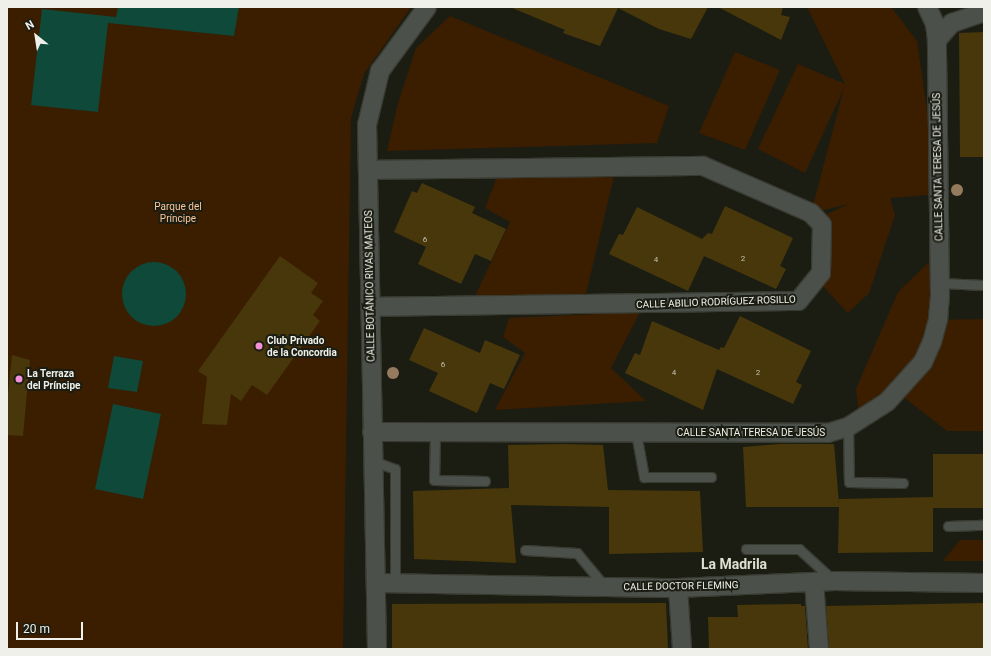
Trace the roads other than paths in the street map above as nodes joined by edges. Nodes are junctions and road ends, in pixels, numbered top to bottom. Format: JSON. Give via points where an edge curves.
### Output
{"nodes":[{"id":1,"x":427,"y":7,"type":"edge"},
{"id":2,"x":927,"y":7,"type":"edge"},
{"id":3,"x":951,"y":7,"type":"edge"},
{"id":4,"x":984,"y":12,"type":"edge"},
{"id":5,"x":965,"y":18,"type":"junction"},
{"id":6,"x":937,"y":40,"type":"junction"},
{"id":7,"x":368,"y":170,"type":"junction"},
{"id":8,"x":940,"y":283,"type":"junction"},
{"id":9,"x":984,"y":285,"type":"edge"},
{"id":10,"x":370,"y":307,"type":"junction"},
{"id":11,"x":848,"y":427,"type":"junction"},
{"id":12,"x":372,"y":432,"type":"junction"},
{"id":13,"x":636,"y":433,"type":"junction"},
{"id":14,"x":435,"y":434,"type":"junction"},
{"id":15,"x":711,"y":477,"type":"dead end"},
{"id":16,"x":485,"y":481,"type":"dead end"},
{"id":17,"x":902,"y":483,"type":"dead end"},
{"id":18,"x":984,"y":525,"type":"edge"},
{"id":19,"x":948,"y":526,"type":"dead end"},
{"id":20,"x":746,"y":549,"type":"dead end"},
{"id":21,"x":525,"y":550,"type":"dead end"},
{"id":22,"x":834,"y":580,"type":"junction"},
{"id":23,"x":814,"y":582,"type":"junction"},
{"id":24,"x":386,"y":583,"type":"junction"},
{"id":25,"x":984,"y":583,"type":"edge"},
{"id":26,"x":606,"y":588,"type":"junction"},
{"id":27,"x":678,"y":588,"type":"junction"},
{"id":28,"x":377,"y":649,"type":"edge"},
{"id":29,"x":682,"y":649,"type":"edge"},
{"id":30,"x":818,"y":649,"type":"edge"}],
"edges":[{"from":1,"to":7,"type":"street","name":"CALLE BOTÁNICO RIVAS MATEOS","via":[[380,71],[367,125]]},
{"from":2,"to":6,"type":"street","name":"CALLE SANTA TERESA DE JESÚS","via":[[936,24]]},
{"from":3,"to":5,"type":"street","via":[[956,14]]},
{"from":4,"to":5,"type":"street"},
{"from":5,"to":6,"type":"street","via":[[952,23]]},
{"from":6,"to":8,"type":"street","name":"CALLE SANTA TERESA DE JESÚS"},
{"from":7,"to":10,"type":"street","name":"CALLE BOTÁNICO RIVAS MATEOS"},
{"from":7,"to":10,"type":"street","name":"CALLE ABILIO RODRÍGUEZ ROSILLO","via":[[703,166],[811,213],[822,225],[821,273],[798,301]]},
{"from":8,"to":9,"type":"lane"},
{"from":8,"to":11,"type":"street","name":"CALLE SANTA TERESA DE JESÚS","via":[[938,319],[923,362],[887,402]]},
{"from":10,"to":12,"type":"street","name":"CALLE BOTÁNICO RIVAS MATEOS"},
{"from":11,"to":13,"type":"street","name":"CALLE SANTA TERESA DE JESÚS","via":[[828,433]]},
{"from":11,"to":17,"type":"lane","via":[[849,482]]},
{"from":12,"to":14,"type":"street","name":"CALLE SANTA TERESA DE JESÚS"},
{"from":12,"to":24,"type":"street","name":"CALLE BOTÁNICO RIVAS MATEOS"},
{"from":13,"to":14,"type":"street","name":"CALLE SANTA TERESA DE JESÚS"},
{"from":13,"to":15,"type":"lane","via":[[644,477]]},
{"from":14,"to":16,"type":"lane","via":[[434,480]]},
{"from":18,"to":19,"type":"lane"},
{"from":20,"to":22,"type":"lane","via":[[798,550]]},
{"from":21,"to":26,"type":"lane","via":[[577,553]]},
{"from":22,"to":23,"type":"street","name":"CALLE DOCTOR FLEMING"},
{"from":22,"to":25,"type":"street","name":"CALLE DOCTOR FLEMING"},
{"from":23,"to":27,"type":"street","name":"CALLE DOCTOR FLEMING"},
{"from":23,"to":30,"type":"street"},
{"from":24,"to":26,"type":"street","name":"CALLE DOCTOR FLEMING"},
{"from":24,"to":28,"type":"street","name":"CALLE BOTÁNICO RIVAS MATEOS"},
{"from":26,"to":27,"type":"street","name":"CALLE DOCTOR FLEMING"},
{"from":27,"to":29,"type":"street"}]}
